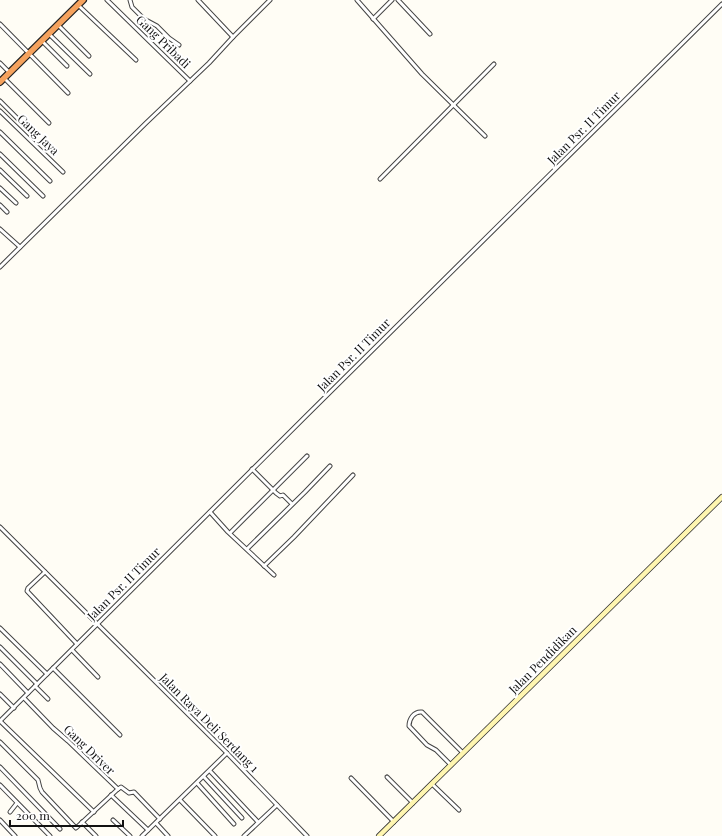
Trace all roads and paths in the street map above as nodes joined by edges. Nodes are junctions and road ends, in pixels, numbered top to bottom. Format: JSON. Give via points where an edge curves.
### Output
{"nodes":[{"id":1,"x":83,"y":0,"type":"edge"},
{"id":2,"x":107,"y":0,"type":"edge"},
{"id":3,"x":130,"y":0,"type":"edge"},
{"id":4,"x":198,"y":0,"type":"edge"},
{"id":5,"x":270,"y":0,"type":"edge"},
{"id":6,"x":356,"y":0,"type":"edge"},
{"id":7,"x":392,"y":0,"type":"edge"},
{"id":8,"x":398,"y":0,"type":"edge"},
{"id":9,"x":722,"y":4,"type":"edge"},
{"id":10,"x":78,"y":5,"type":"junction"},
{"id":11,"x":373,"y":19,"type":"junction"},
{"id":12,"x":0,"y":24,"type":"edge"},
{"id":13,"x":58,"y":26,"type":"junction"},
{"id":14,"x":49,"y":34,"type":"junction"},
{"id":15,"x":430,"y":34,"type":"dead end"},
{"id":16,"x":233,"y":37,"type":"junction"},
{"id":17,"x":42,"y":41,"type":"junction"},
{"id":18,"x":179,"y":45,"type":"dead end"},
{"id":19,"x":29,"y":53,"type":"junction"},
{"id":20,"x":88,"y":56,"type":"dead end"},
{"id":21,"x":136,"y":60,"type":"dead end"},
{"id":22,"x":0,"y":63,"type":"edge"},
{"id":23,"x":494,"y":64,"type":"dead end"},
{"id":24,"x":67,"y":66,"type":"dead end"},
{"id":25,"x":9,"y":72,"type":"junction"},
{"id":26,"x":90,"y":74,"type":"dead end"},
{"id":27,"x":2,"y":80,"type":"edge"},
{"id":28,"x":190,"y":81,"type":"junction"},
{"id":29,"x":68,"y":93,"type":"dead end"},
{"id":30,"x":0,"y":101,"type":"edge"},
{"id":31,"x":453,"y":106,"type":"junction"},
{"id":32,"x":0,"y":111,"type":"edge"},
{"id":33,"x":49,"y":123,"type":"dead end"},
{"id":34,"x":0,"y":132,"type":"edge"},
{"id":35,"x":34,"y":136,"type":"dead end"},
{"id":36,"x":485,"y":136,"type":"dead end"},
{"id":37,"x":0,"y":154,"type":"edge"},
{"id":38,"x":0,"y":170,"type":"edge"},
{"id":39,"x":63,"y":172,"type":"dead end"},
{"id":40,"x":380,"y":179,"type":"dead end"},
{"id":41,"x":50,"y":181,"type":"dead end"},
{"id":42,"x":0,"y":188,"type":"edge"},
{"id":43,"x":27,"y":196,"type":"dead end"},
{"id":44,"x":43,"y":196,"type":"dead end"},
{"id":45,"x":16,"y":203,"type":"dead end"},
{"id":46,"x":0,"y":205,"type":"edge"},
{"id":47,"x":7,"y":212,"type":"dead end"},
{"id":48,"x":0,"y":229,"type":"edge"},
{"id":49,"x":20,"y":247,"type":"junction"},
{"id":50,"x":0,"y":267,"type":"edge"},
{"id":51,"x":307,"y":456,"type":"dead end"},
{"id":52,"x":330,"y":466,"type":"dead end"},
{"id":53,"x":252,"y":469,"type":"junction"},
{"id":54,"x":353,"y":475,"type":"dead end"},
{"id":55,"x":273,"y":490,"type":"junction"},
{"id":56,"x":721,"y":498,"type":"edge"},
{"id":57,"x":292,"y":504,"type":"junction"},
{"id":58,"x":210,"y":512,"type":"junction"},
{"id":59,"x":0,"y":527,"type":"edge"},
{"id":60,"x":230,"y":533,"type":"junction"},
{"id":61,"x":247,"y":549,"type":"junction"},
{"id":62,"x":264,"y":566,"type":"junction"},
{"id":63,"x":45,"y":572,"type":"junction"},
{"id":64,"x":274,"y":575,"type":"dead end"},
{"id":65,"x":97,"y":624,"type":"junction"},
{"id":66,"x":0,"y":628,"type":"edge"},
{"id":67,"x":77,"y":644,"type":"junction"},
{"id":68,"x":0,"y":647,"type":"edge"},
{"id":69,"x":72,"y":650,"type":"junction"},
{"id":70,"x":0,"y":664,"type":"edge"},
{"id":71,"x":53,"y":668,"type":"junction"},
{"id":72,"x":47,"y":674,"type":"junction"},
{"id":73,"x":98,"y":677,"type":"dead end"},
{"id":74,"x":36,"y":685,"type":"junction"},
{"id":75,"x":28,"y":693,"type":"junction"},
{"id":76,"x":0,"y":694,"type":"edge"},
{"id":77,"x":24,"y":698,"type":"junction"},
{"id":78,"x":48,"y":699,"type":"dead end"},
{"id":79,"x":14,"y":708,"type":"junction"},
{"id":80,"x":0,"y":721,"type":"edge"},
{"id":81,"x":120,"y":736,"type":"dead end"},
{"id":82,"x":0,"y":742,"type":"edge"},
{"id":83,"x":227,"y":753,"type":"junction"},
{"id":84,"x":463,"y":753,"type":"junction"},
{"id":85,"x":451,"y":765,"type":"junction"},
{"id":86,"x":0,"y":767,"type":"edge"},
{"id":87,"x":210,"y":771,"type":"junction"},
{"id":88,"x":204,"y":777,"type":"junction"},
{"id":89,"x":387,"y":777,"type":"dead end"},
{"id":90,"x":351,"y":778,"type":"dead end"},
{"id":91,"x":197,"y":783,"type":"junction"},
{"id":92,"x":432,"y":784,"type":"junction"},
{"id":93,"x":0,"y":785,"type":"edge"},
{"id":94,"x":118,"y":789,"type":"junction"},
{"id":95,"x":111,"y":795,"type":"junction"},
{"id":96,"x":180,"y":800,"type":"junction"},
{"id":97,"x":17,"y":803,"type":"junction"},
{"id":98,"x":413,"y":803,"type":"junction"},
{"id":99,"x":277,"y":805,"type":"junction"},
{"id":100,"x":459,"y":810,"type":"dead end"},
{"id":101,"x":10,"y":812,"type":"dead end"},
{"id":102,"x":94,"y":812,"type":"junction"},
{"id":103,"x":242,"y":818,"type":"dead end"},
{"id":104,"x":0,"y":820,"type":"edge"},
{"id":105,"x":113,"y":820,"type":"dead end"},
{"id":106,"x":160,"y":820,"type":"junction"},
{"id":107,"x":82,"y":822,"type":"junction"},
{"id":108,"x":258,"y":822,"type":"junction"},
{"id":109,"x":394,"y":822,"type":"junction"},
{"id":110,"x":156,"y":823,"type":"junction"},
{"id":111,"x":234,"y":824,"type":"dead end"},
{"id":112,"x":60,"y":829,"type":"dead end"},
{"id":113,"x":148,"y":830,"type":"junction"},
{"id":114,"x":247,"y":835,"type":"edge"},
{"id":115,"x":380,"y":835,"type":"edge"},
{"id":116,"x":15,"y":836,"type":"edge"},
{"id":117,"x":50,"y":836,"type":"edge"},
{"id":118,"x":96,"y":836,"type":"edge"},
{"id":119,"x":130,"y":836,"type":"edge"},
{"id":120,"x":142,"y":836,"type":"edge"},
{"id":121,"x":168,"y":836,"type":"edge"},
{"id":122,"x":215,"y":836,"type":"edge"},
{"id":123,"x":308,"y":836,"type":"edge"}],
"edges":[{"from":1,"to":10,"type":"highway"},
{"from":2,"to":28,"type":"street","name":"Gang Pribadi"},
{"from":3,"to":18,"type":"street","via":[[132,8]]},
{"from":4,"to":16,"type":"street"},
{"from":5,"to":16,"type":"street"},
{"from":6,"to":11,"type":"street"},
{"from":7,"to":11,"type":"street"},
{"from":8,"to":15,"type":"street"},
{"from":9,"to":53,"type":"street","name":"Jalan Psr. II Timur"},
{"from":10,"to":13,"type":"highway"},
{"from":10,"to":21,"type":"street"},
{"from":11,"to":31,"type":"street"},
{"from":12,"to":19,"type":"street"},
{"from":13,"to":14,"type":"highway"},
{"from":13,"to":20,"type":"street"},
{"from":14,"to":17,"type":"highway"},
{"from":14,"to":26,"type":"street"},
{"from":16,"to":28,"type":"street"},
{"from":17,"to":19,"type":"highway"},
{"from":17,"to":24,"type":"street"},
{"from":19,"to":25,"type":"highway"},
{"from":19,"to":29,"type":"street"},
{"from":22,"to":25,"type":"street"},
{"from":23,"to":31,"type":"street"},
{"from":25,"to":27,"type":"highway"},
{"from":27,"to":33,"type":"street"},
{"from":28,"to":49,"type":"street"},
{"from":30,"to":35,"type":"street"},
{"from":31,"to":36,"type":"street"},
{"from":31,"to":40,"type":"street"},
{"from":32,"to":39,"type":"street","name":"Gang Jaya"},
{"from":34,"to":41,"type":"street"},
{"from":37,"to":44,"type":"street"},
{"from":38,"to":43,"type":"street"},
{"from":42,"to":45,"type":"street"},
{"from":46,"to":47,"type":"street"},
{"from":48,"to":49,"type":"street"},
{"from":49,"to":50,"type":"street"},
{"from":51,"to":55,"type":"street"},
{"from":52,"to":57,"type":"street"},
{"from":53,"to":55,"type":"street"},
{"from":53,"to":58,"type":"street","name":"Jalan Psr. II Timur"},
{"from":54,"to":62,"type":"street"},
{"from":55,"to":57,"type":"street"},
{"from":55,"to":60,"type":"street"},
{"from":56,"to":84,"type":"main road","name":"Jalan Pendidikan"},
{"from":57,"to":61,"type":"street"},
{"from":58,"to":60,"type":"street"},
{"from":58,"to":65,"type":"street","name":"Jalan Psr. II Timur"},
{"from":59,"to":63,"type":"street","name":"Jalan Raya Deli Serdang 1"},
{"from":60,"to":61,"type":"street"},
{"from":61,"to":62,"type":"street"},
{"from":62,"to":64,"type":"street"},
{"from":63,"to":65,"type":"street","name":"Jalan Raya Deli Serdang 1"},
{"from":63,"to":67,"type":"street","via":[[27,591]]},
{"from":65,"to":67,"type":"street","name":"Jalan Psr. II Timur"},
{"from":65,"to":83,"type":"street","name":"Jalan Raya Deli Serdang 1"},
{"from":66,"to":72,"type":"street"},
{"from":67,"to":69,"type":"street","name":"Jalan Psr. II Timur"},
{"from":68,"to":74,"type":"street"},
{"from":69,"to":71,"type":"street","name":"Jalan Psr. II Timur"},
{"from":69,"to":73,"type":"street"},
{"from":70,"to":75,"type":"street"},
{"from":71,"to":72,"type":"street","name":"Jalan Psr. II Timur"},
{"from":71,"to":81,"type":"street"},
{"from":72,"to":74,"type":"street","name":"Jalan Psr. II Timur"},
{"from":74,"to":75,"type":"street","name":"Jalan Psr. II Timur"},
{"from":74,"to":78,"type":"street"},
{"from":75,"to":77,"type":"street","name":"Jalan Psr. II Timur"},
{"from":76,"to":79,"type":"street"},
{"from":77,"to":79,"type":"street","name":"Jalan Psr. II Timur"},
{"from":77,"to":94,"type":"street","name":"Gang Driver"},
{"from":79,"to":80,"type":"street","name":"Jalan Psr. II Timur"},
{"from":80,"to":102,"type":"street"},
{"from":82,"to":107,"type":"street","via":[[38,780],[40,790],[76,828]]},
{"from":83,"to":87,"type":"street"},
{"from":83,"to":99,"type":"street","name":"Jalan Raya Deli Serdang 1"},
{"from":84,"to":85,"type":"main road","name":"Jalan Pendidikan"},
{"from":84,"to":85,"type":"street","via":[[422,712],[414,714],[409,726]]},
{"from":85,"to":92,"type":"main road","name":"Jalan Pendidikan"},
{"from":86,"to":112,"type":"street"},
{"from":87,"to":88,"type":"street"},
{"from":87,"to":108,"type":"street"},
{"from":88,"to":91,"type":"street"},
{"from":88,"to":103,"type":"street"},
{"from":89,"to":98,"type":"street"},
{"from":90,"to":109,"type":"street"},
{"from":91,"to":96,"type":"street"},
{"from":91,"to":111,"type":"street"},
{"from":92,"to":98,"type":"main road","name":"Jalan Pendidikan"},
{"from":92,"to":100,"type":"street"},
{"from":93,"to":97,"type":"street"},
{"from":94,"to":95,"type":"street","name":"Gang Driver"},
{"from":94,"to":106,"type":"street","via":[[121,787],[129,794],[134,792]]},
{"from":95,"to":102,"type":"street"},
{"from":95,"to":113,"type":"street","name":"Gang Driver"},
{"from":96,"to":106,"type":"street"},
{"from":96,"to":122,"type":"street"},
{"from":97,"to":101,"type":"street"},
{"from":97,"to":117,"type":"street"},
{"from":98,"to":109,"type":"main road","name":"Jalan Pendidikan"},
{"from":99,"to":108,"type":"street"},
{"from":99,"to":123,"type":"street","name":"Jalan Raya Deli Serdang 1"},
{"from":102,"to":107,"type":"street"},
{"from":104,"to":116,"type":"street"},
{"from":105,"to":119,"type":"street"},
{"from":106,"to":110,"type":"street"},
{"from":107,"to":118,"type":"street"},
{"from":108,"to":114,"type":"street"},
{"from":109,"to":115,"type":"main road","name":"Jalan Pendidikan"},
{"from":110,"to":113,"type":"street"},
{"from":110,"to":121,"type":"street"},
{"from":113,"to":120,"type":"street"}]}
